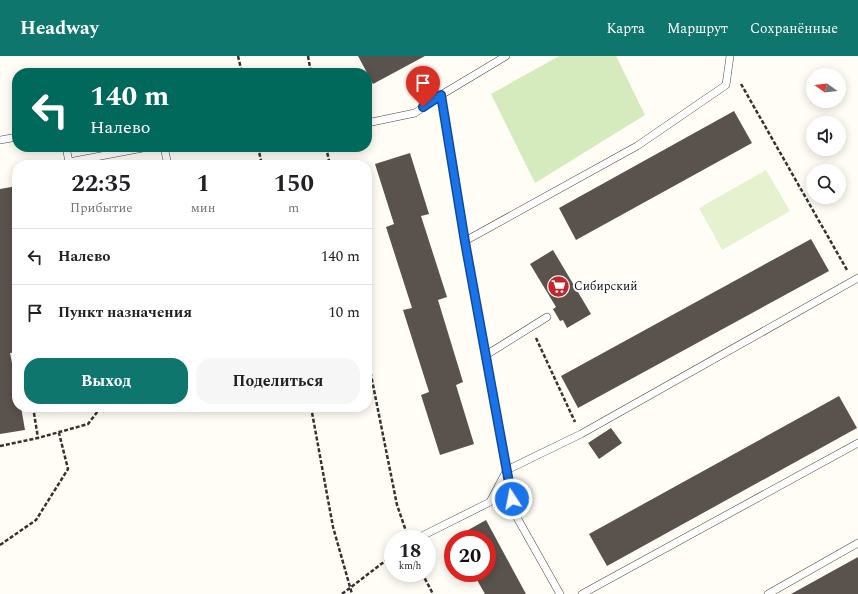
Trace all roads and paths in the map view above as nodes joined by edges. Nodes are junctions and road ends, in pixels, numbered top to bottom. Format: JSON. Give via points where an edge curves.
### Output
{"nodes":[{"id":1,"x":238,"y":56,"type":"edge"},
{"id":2,"x":308,"y":56,"type":"edge"},
{"id":3,"x":506,"y":56,"type":"edge"},
{"id":4,"x":730,"y":56,"type":"edge"},
{"id":5,"x":241,"y":68,"type":"edge"},
{"id":6,"x":310,"y":68,"type":"edge"},
{"id":7,"x":441,"y":95,"type":"junction"},
{"id":8,"x":750,"y":101,"type":"dead end"},
{"id":9,"x":372,"y":122,"type":"edge"},
{"id":10,"x":12,"y":138,"type":"edge"},
{"id":11,"x":0,"y":140,"type":"edge"},
{"id":12,"x":122,"y":152,"type":"edge"},
{"id":13,"x":80,"y":160,"type":"edge"},
{"id":14,"x":465,"y":242,"type":"junction"},
{"id":15,"x":856,"y":280,"type":"edge"},
{"id":16,"x":547,"y":317,"type":"dead end"},
{"id":17,"x":531,"y":327,"type":"junction"},
{"id":18,"x":486,"y":355,"type":"junction"},
{"id":19,"x":372,"y":380,"type":"edge"},
{"id":20,"x":34,"y":412,"type":"edge"},
{"id":21,"x":97,"y":412,"type":"edge"},
{"id":22,"x":312,"y":412,"type":"edge"},
{"id":23,"x":59,"y":433,"type":"junction"},
{"id":24,"x":580,"y":434,"type":"junction"},
{"id":25,"x":38,"y":438,"type":"junction"},
{"id":26,"x":858,"y":443,"type":"edge"},
{"id":27,"x":0,"y":446,"type":"edge"},
{"id":28,"x":507,"y":470,"type":"junction"},
{"id":29,"x":406,"y":530,"type":"edge"},
{"id":30,"x":434,"y":530,"type":"edge"},
{"id":31,"x":858,"y":543,"type":"edge"},
{"id":32,"x":0,"y":545,"type":"edge"},
{"id":33,"x":384,"y":562,"type":"edge"},
{"id":34,"x":427,"y":582,"type":"edge"},
{"id":35,"x":350,"y":587,"type":"junction"},
{"id":36,"x":342,"y":594,"type":"edge"},
{"id":37,"x":352,"y":594,"type":"edge"},
{"id":38,"x":433,"y":594,"type":"edge"},
{"id":39,"x":560,"y":594,"type":"edge"},
{"id":40,"x":582,"y":594,"type":"edge"},
{"id":41,"x":768,"y":594,"type":"edge"}],
"edges":[{"from":1,"to":5,"type":"path"},
{"from":2,"to":6,"type":"path"},
{"from":3,"to":7,"type":"lane"},
{"from":4,"to":14,"type":"lane","via":[[726,86],[637,146]]},
{"from":7,"to":9,"type":"lane","via":[[415,113]]},
{"from":7,"to":14,"type":"lane"},
{"from":8,"to":15,"type":"path"},
{"from":10,"to":11,"type":"lane"},
{"from":12,"to":13,"type":"lane"},
{"from":14,"to":18,"type":"lane"},
{"from":15,"to":24,"type":"lane"},
{"from":16,"to":17,"type":"lane"},
{"from":17,"to":18,"type":"lane"},
{"from":17,"to":24,"type":"path"},
{"from":18,"to":28,"type":"lane"},
{"from":19,"to":29,"type":"path","via":[[397,505]]},
{"from":20,"to":25,"type":"path"},
{"from":21,"to":23,"type":"path","via":[[88,424]]},
{"from":22,"to":35,"type":"path","via":[[333,527]]},
{"from":23,"to":25,"type":"path"},
{"from":23,"to":32,"type":"path","via":[[68,469],[36,520]]},
{"from":24,"to":28,"type":"lane"},
{"from":25,"to":27,"type":"path"},
{"from":26,"to":40,"type":"lane"},
{"from":28,"to":30,"type":"lane","via":[[490,502]]},
{"from":28,"to":39,"type":"lane","via":[[515,514]]},
{"from":31,"to":41,"type":"lane"},
{"from":33,"to":35,"type":"path"},
{"from":34,"to":38,"type":"path"},
{"from":35,"to":36,"type":"path"},
{"from":35,"to":37,"type":"path"}]}
